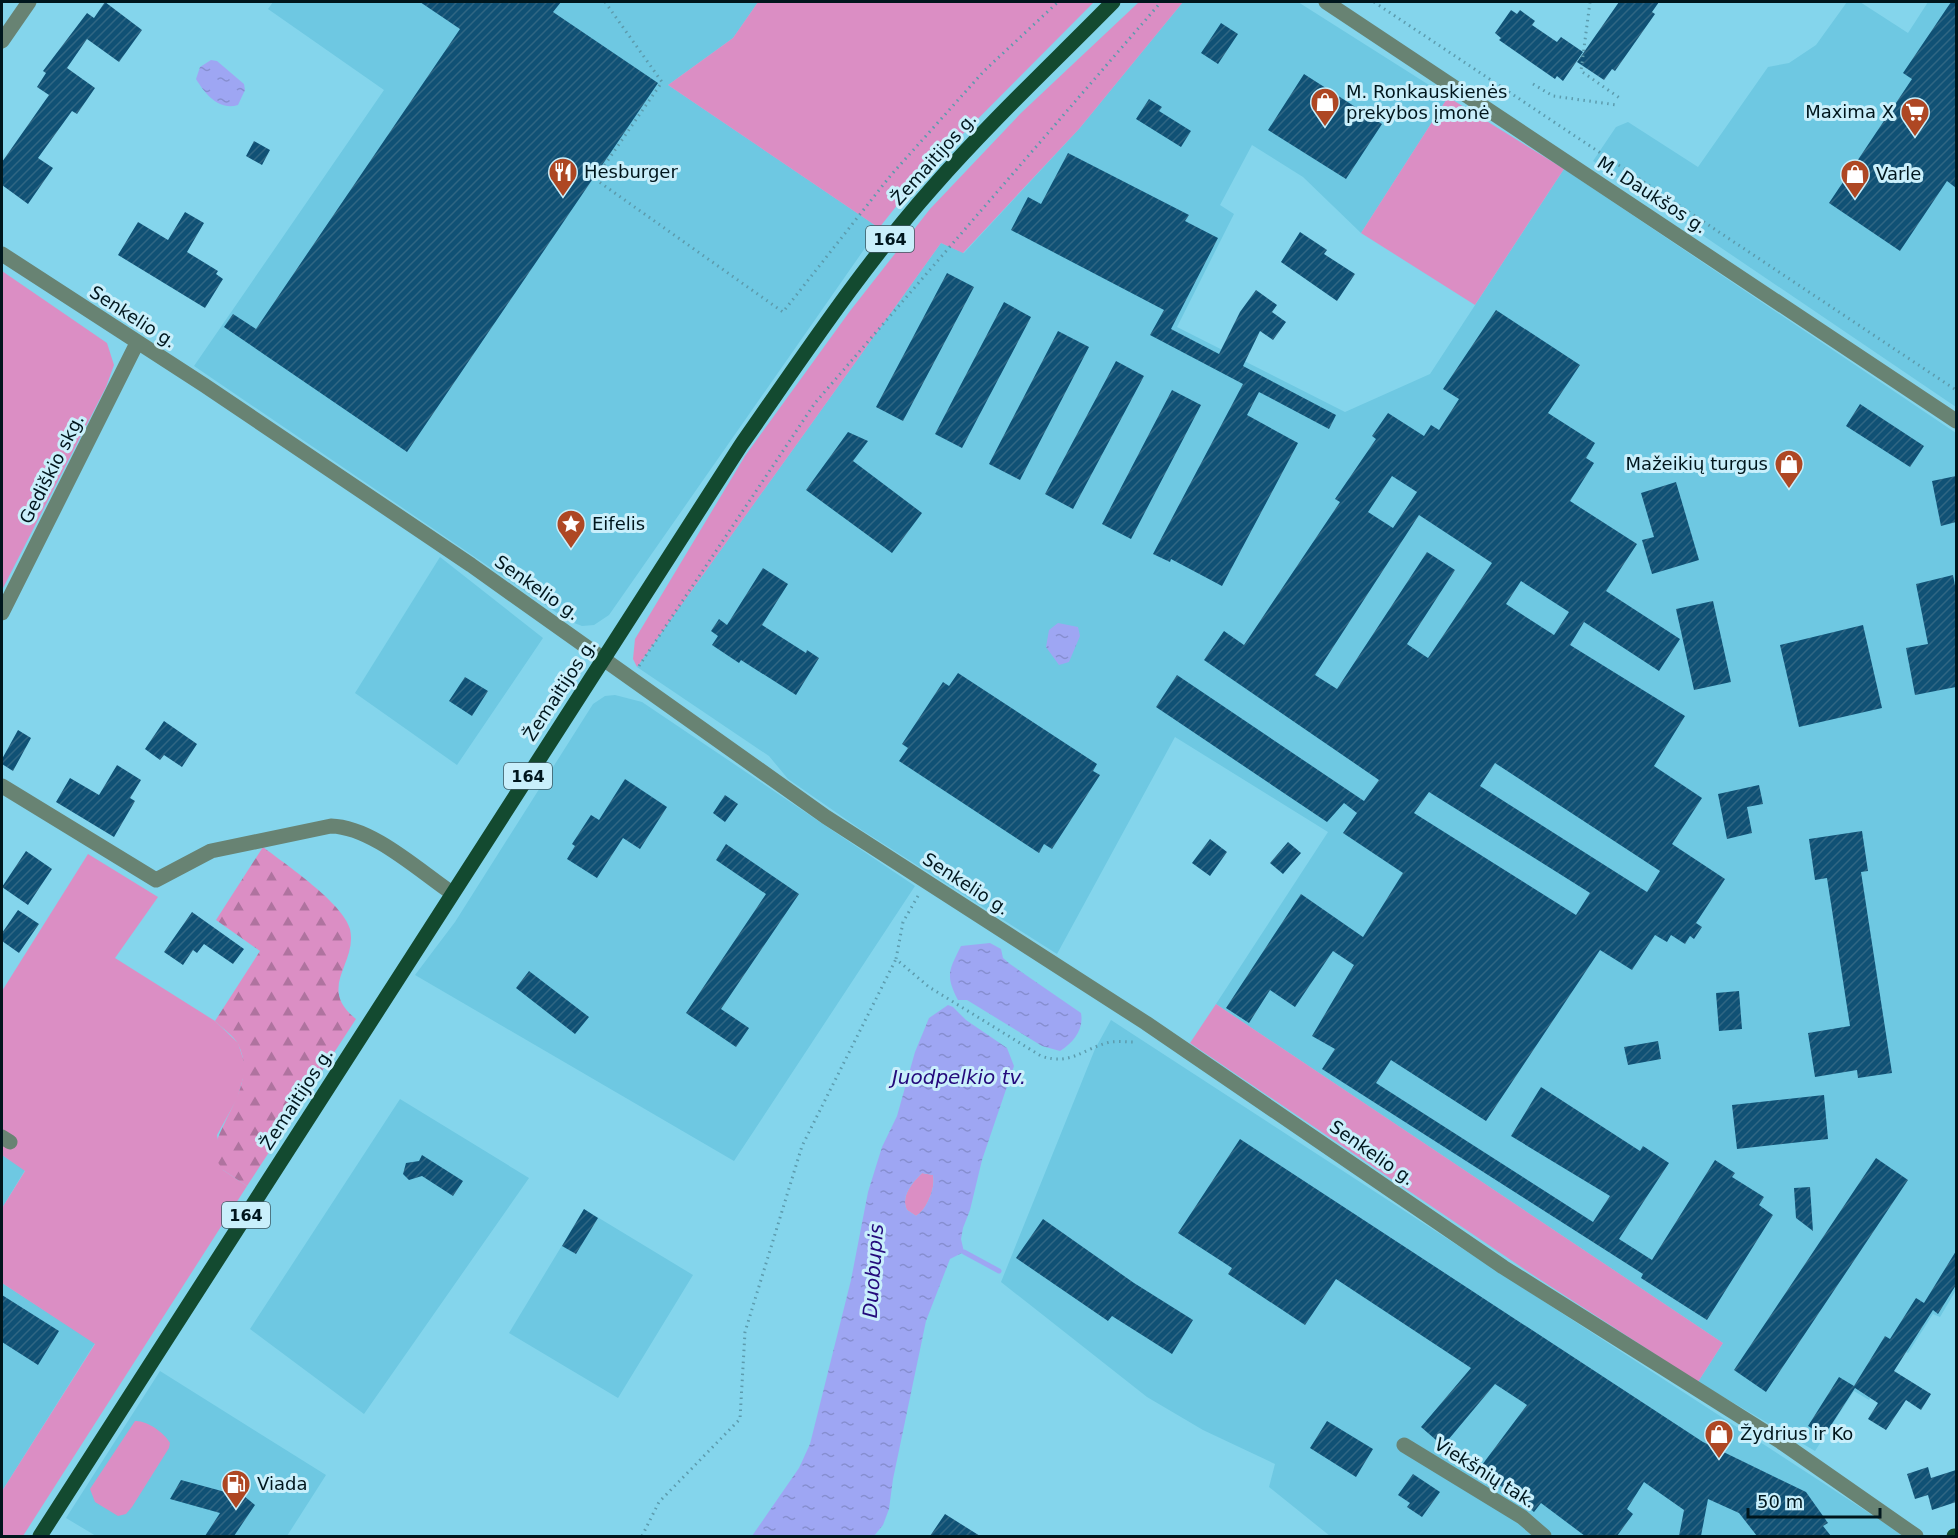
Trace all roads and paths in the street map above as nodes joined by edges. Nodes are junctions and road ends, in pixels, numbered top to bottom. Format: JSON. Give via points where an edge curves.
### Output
{"nodes":[{"id":1,"x":29,"y":2,"type":"edge"},
{"id":2,"x":605,"y":2,"type":"edge"},
{"id":3,"x":1058,"y":2,"type":"edge"},
{"id":4,"x":1113,"y":2,"type":"edge"},
{"id":5,"x":1161,"y":2,"type":"edge"},
{"id":6,"x":1326,"y":2,"type":"edge"},
{"id":7,"x":1374,"y":2,"type":"edge"},
{"id":8,"x":1590,"y":2,"type":"edge"},
{"id":9,"x":6,"y":24,"type":"edge"},
{"id":10,"x":2,"y":41,"type":"edge"},
{"id":11,"x":1533,"y":84,"type":"dead end"},
{"id":12,"x":1621,"y":99,"type":"dead end"},
{"id":13,"x":1617,"y":105,"type":"dead end"},
{"id":14,"x":2,"y":254,"type":"edge"},
{"id":15,"x":137,"y":343,"type":"junction"},
{"id":16,"x":1956,"y":390,"type":"edge"},
{"id":17,"x":1956,"y":421,"type":"edge"},
{"id":18,"x":2,"y":612,"type":"edge"},
{"id":19,"x":604,"y":658,"type":"junction"},
{"id":20,"x":631,"y":678,"type":"junction"},
{"id":21,"x":2,"y":786,"type":"edge"},
{"id":22,"x":927,"y":882,"type":"junction"},
{"id":23,"x":452,"y":893,"type":"junction"},
{"id":24,"x":896,"y":959,"type":"junction"},
{"id":25,"x":1135,"y":1042,"type":"dead end"},
{"id":26,"x":1404,"y":1445,"type":"dead end"},
{"id":27,"x":40,"y":1536,"type":"edge"},
{"id":28,"x":642,"y":1536,"type":"edge"},
{"id":29,"x":1544,"y":1536,"type":"edge"},
{"id":30,"x":1916,"y":1536,"type":"edge"}],
"edges":[{"from":1,"to":9,"type":"street"},
{"from":2,"to":3,"type":"path","via":[[662,82],[595,179],[783,312],[891,175],[984,71]]},
{"from":4,"to":19,"type":"main road","name":"Žemaitijos g.","number":"164","via":[[981,134],[873,261],[741,445]]},
{"from":5,"to":20,"type":"path","via":[[815,403]]},
{"from":6,"to":17,"type":"street","name":"M. Daukšos g."},
{"from":7,"to":16,"type":"path"},
{"from":8,"to":12,"type":"path","via":[[1581,71]]},
{"from":9,"to":10,"type":"street"},
{"from":11,"to":13,"type":"path","via":[[1553,96]]},
{"from":14,"to":15,"type":"street","name":"Senkelio g."},
{"from":15,"to":18,"type":"street","name":"Gediškio skg."},
{"from":15,"to":19,"type":"street","name":"Senkelio g.","via":[[224,398]]},
{"from":19,"to":20,"type":"street","name":"Senkelio g."},
{"from":19,"to":23,"type":"main road","name":"Žemaitijos g.","number":"164"},
{"from":20,"to":22,"type":"street","name":"Senkelio g.","via":[[826,817]]},
{"from":21,"to":23,"type":"street","via":[[156,880],[211,851],[344,826],[371,837]]},
{"from":22,"to":24,"type":"path","via":[[903,922]]},
{"from":22,"to":30,"type":"street","name":"Senkelio g.","via":[[1169,1038],[1503,1267],[1781,1442]]},
{"from":23,"to":27,"type":"main road","name":"Žemaitijos g.","number":"164"},
{"from":24,"to":25,"type":"path","via":[[929,987],[1041,1056],[1067,1060],[1113,1042]]},
{"from":24,"to":28,"type":"path","via":[[802,1146],[745,1332],[740,1419],[659,1502]]},
{"from":26,"to":29,"type":"street","name":"Viekšnių tak.","via":[[1522,1517]]}]}
